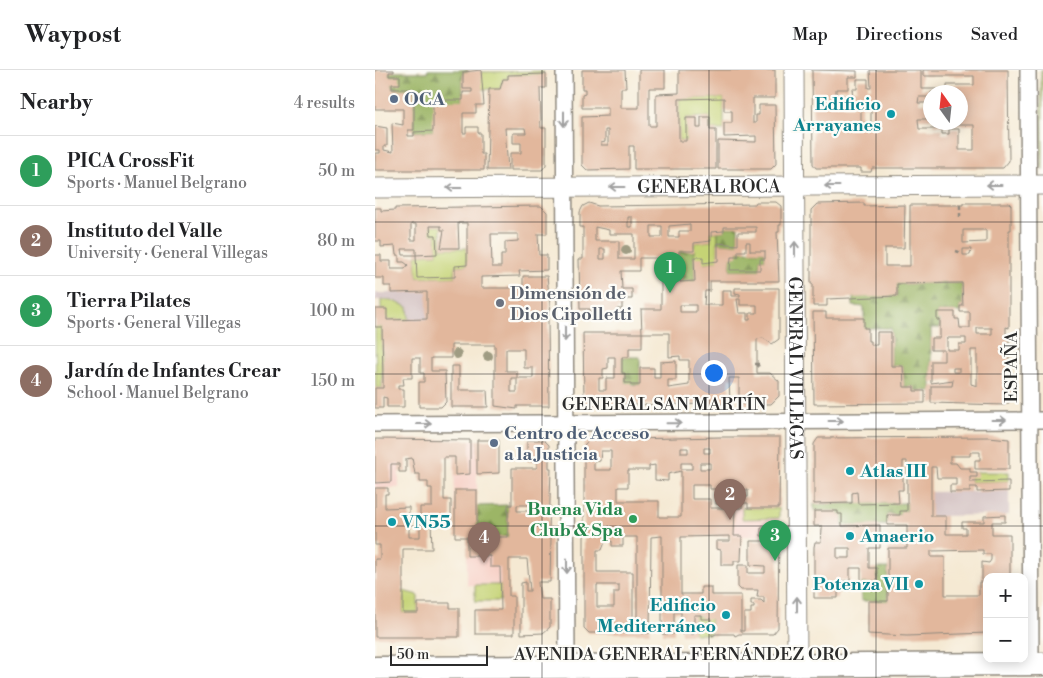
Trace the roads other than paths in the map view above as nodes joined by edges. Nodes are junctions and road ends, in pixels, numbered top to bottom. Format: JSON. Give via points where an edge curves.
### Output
{"nodes":[{"id":1,"x":564,"y":70,"type":"edge"},
{"id":2,"x":794,"y":70,"type":"edge"},
{"id":3,"x":1028,"y":70,"type":"edge"},
{"id":4,"x":1036,"y":185,"type":"edge"},
{"id":5,"x":795,"y":186,"type":"junction"},
{"id":6,"x":565,"y":187,"type":"junction"},
{"id":7,"x":375,"y":188,"type":"edge"},
{"id":8,"x":1037,"y":420,"type":"edge"},
{"id":9,"x":796,"y":422,"type":"junction"},
{"id":10,"x":566,"y":423,"type":"junction"},
{"id":11,"x":375,"y":424,"type":"edge"},
{"id":12,"x":983,"y":652,"type":"edge"},
{"id":13,"x":375,"y":655,"type":"edge"},
{"id":14,"x":1035,"y":657,"type":"edge"},
{"id":15,"x":797,"y":659,"type":"junction"},
{"id":16,"x":567,"y":660,"type":"junction"},
{"id":17,"x":375,"y":668,"type":"edge"}],
"edges":[{"from":1,"to":6,"type":"street","one_way":true},
{"from":2,"to":5,"type":"street","name":"GENERAL VILLEGAS"},
{"from":3,"to":4,"type":"street","name":"ESPAÑA"},
{"from":4,"to":5,"type":"street","name":"GENERAL ROCA","one_way":true},
{"from":4,"to":8,"type":"street","name":"ESPAÑA"},
{"from":5,"to":6,"type":"street","name":"GENERAL ROCA","one_way":true},
{"from":9,"to":5,"type":"street","name":"GENERAL VILLEGAS","one_way":true},
{"from":6,"to":7,"type":"street","name":"GENERAL ROCA","one_way":true},
{"from":6,"to":10,"type":"street","one_way":true},
{"from":9,"to":8,"type":"street","name":"GENERAL SAN MARTÍN","one_way":true},
{"from":8,"to":14,"type":"street","name":"ESPAÑA"},
{"from":10,"to":9,"type":"street","name":"GENERAL SAN MARTÍN","one_way":true},
{"from":15,"to":9,"type":"street","name":"GENERAL VILLEGAS","one_way":true},
{"from":11,"to":10,"type":"street","name":"GENERAL SAN MARTÍN","one_way":true},
{"from":10,"to":16,"type":"street","one_way":true},
{"from":12,"to":15,"type":"main road","name":"AVENIDA GENERAL FERNÁNDEZ ORO"},
{"from":13,"to":16,"type":"main road","name":"AVENIDA GENERAL FERNÁNDEZ ORO"},
{"from":14,"to":15,"type":"main road","name":"AVENIDA GENERAL FERNÁNDEZ ORO"},
{"from":15,"to":16,"type":"main road","name":"AVENIDA GENERAL FERNÁNDEZ ORO"},
{"from":16,"to":17,"type":"main road","name":"AVENIDA GENERAL FERNÁNDEZ ORO"}]}
